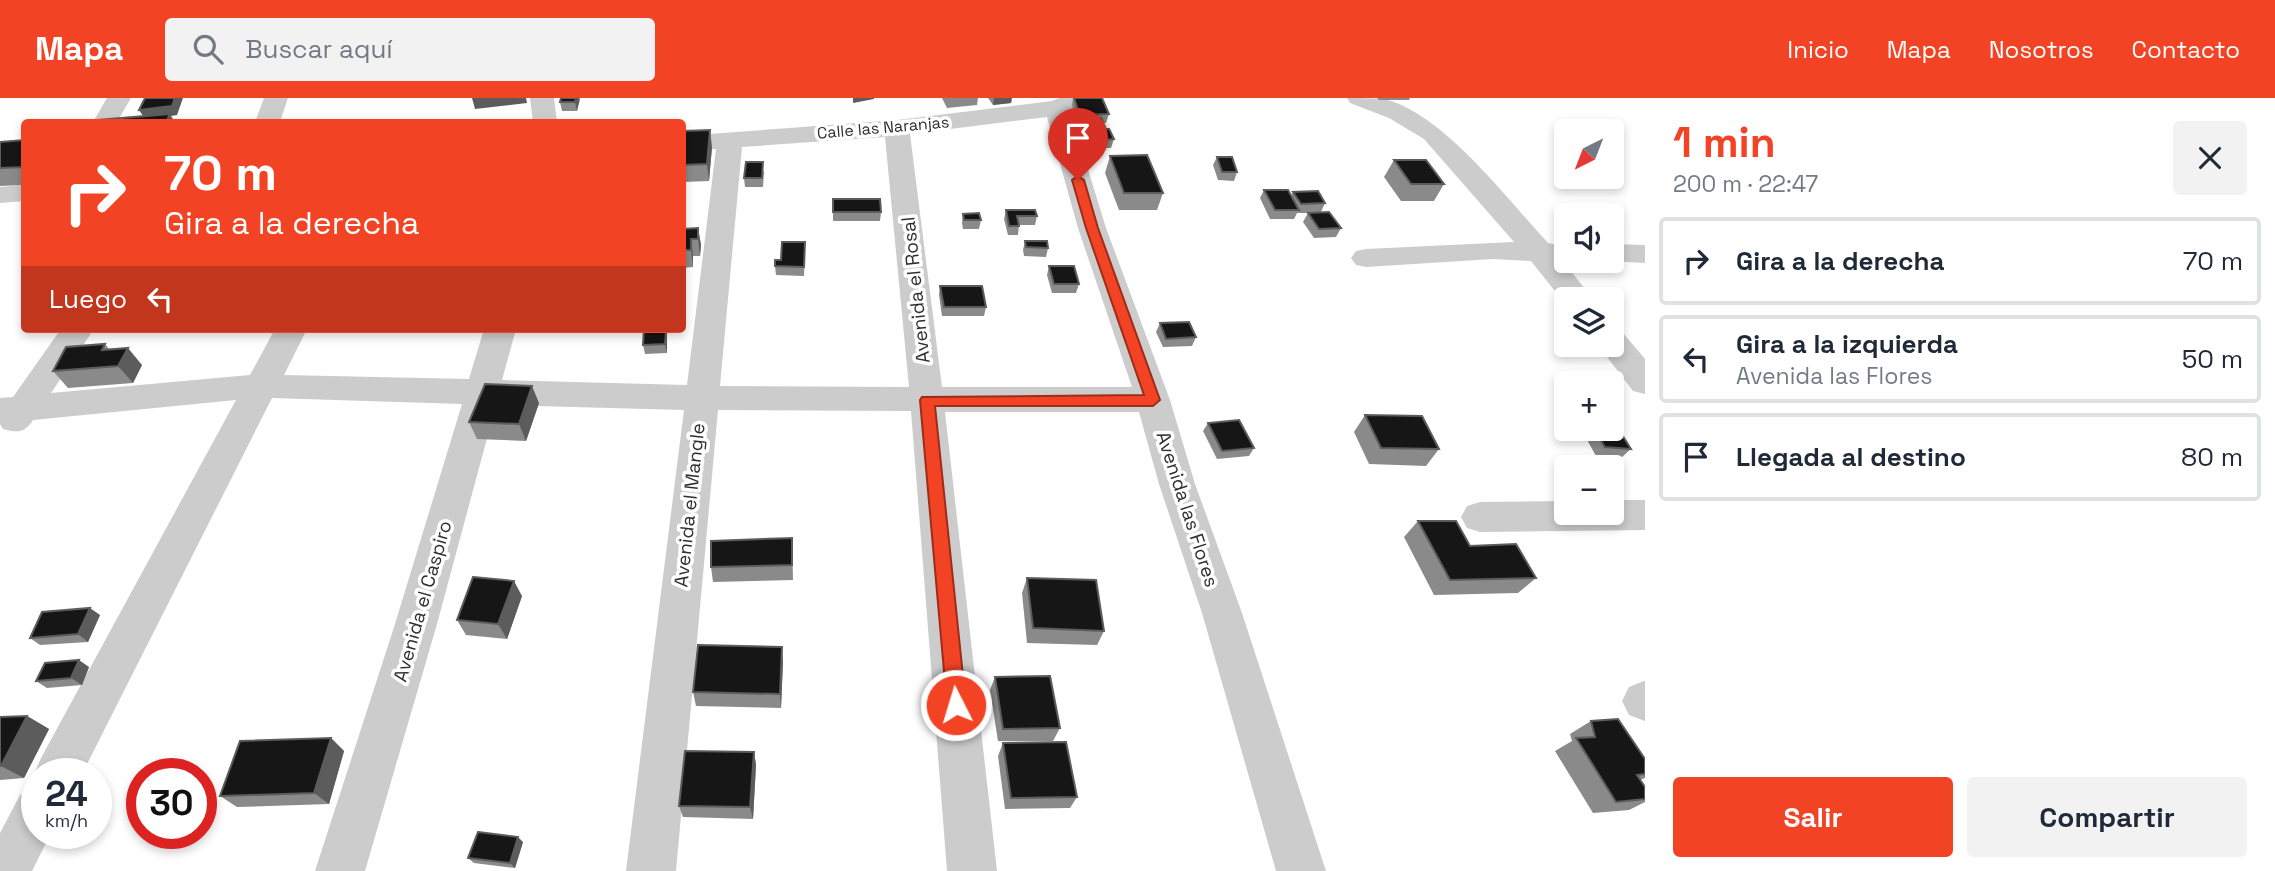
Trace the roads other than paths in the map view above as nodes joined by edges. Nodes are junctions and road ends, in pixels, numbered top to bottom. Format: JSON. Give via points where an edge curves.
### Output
{"nodes":[{"id":1,"x":119,"y":98,"type":"edge"},
{"id":2,"x":276,"y":98,"type":"edge"},
{"id":3,"x":542,"y":98,"type":"edge"},
{"id":4,"x":1359,"y":98,"type":"edge"},
{"id":5,"x":1068,"y":103,"type":"edge"},
{"id":6,"x":107,"y":119,"type":"edge"},
{"id":7,"x":269,"y":119,"type":"edge"},
{"id":8,"x":545,"y":119,"type":"edge"},
{"id":9,"x":897,"y":128,"type":"junction"},
{"id":10,"x":730,"y":140,"type":"junction"},
{"id":11,"x":686,"y":144,"type":"edge"},
{"id":12,"x":21,"y":194,"type":"edge"},
{"id":13,"x":0,"y":195,"type":"edge"},
{"id":14,"x":1553,"y":253,"type":"edge"},
{"id":15,"x":1624,"y":253,"type":"edge"},
{"id":16,"x":1645,"y":254,"type":"edge"},
{"id":17,"x":1366,"y":258,"type":"dead end"},
{"id":18,"x":1571,"y":287,"type":"edge"},
{"id":19,"x":75,"y":333,"type":"edge"},
{"id":20,"x":288,"y":333,"type":"edge"},
{"id":21,"x":499,"y":333,"type":"edge"},
{"id":22,"x":260,"y":386,"type":"junction"},
{"id":23,"x":482,"y":393,"type":"junction"},
{"id":24,"x":700,"y":398,"type":"junction"},
{"id":25,"x":928,"y":400,"type":"junction"},
{"id":26,"x":1153,"y":400,"type":"junction"},
{"id":27,"x":12,"y":410,"type":"edge"},
{"id":28,"x":0,"y":436,"type":"edge"},
{"id":29,"x":1645,"y":515,"type":"edge"},
{"id":30,"x":1480,"y":517,"type":"dead end"},
{"id":31,"x":65,"y":758,"type":"edge"},
{"id":32,"x":21,"y":842,"type":"edge"},
{"id":33,"x":6,"y":871,"type":"edge"},
{"id":34,"x":340,"y":871,"type":"edge"},
{"id":35,"x":651,"y":871,"type":"edge"},
{"id":36,"x":972,"y":871,"type":"edge"},
{"id":37,"x":1301,"y":871,"type":"edge"}],
"edges":[{"from":1,"to":6,"type":"street"},
{"from":2,"to":7,"type":"street"},
{"from":3,"to":8,"type":"street"},
{"from":4,"to":14,"type":"street","via":[[1412,118],[1433,134]]},
{"from":5,"to":9,"type":"street","name":"Calle las Naranjas"},
{"from":5,"to":26,"type":"street","name":"Avenida las Flores","via":[[1092,228]]},
{"from":9,"to":10,"type":"street","name":"Calle las Naranjas"},
{"from":9,"to":25,"type":"street","name":"Avenida el Rosal"},
{"from":10,"to":11,"type":"street","name":"Calle las Naranjas"},
{"from":10,"to":24,"type":"street","name":"Avenida el Mangle"},
{"from":12,"to":13,"type":"street"},
{"from":14,"to":17,"type":"street","via":[[1493,250]]},
{"from":14,"to":18,"type":"street"},
{"from":15,"to":16,"type":"street"},
{"from":19,"to":27,"type":"street"},
{"from":20,"to":22,"type":"street"},
{"from":21,"to":23,"type":"street","name":"Avenida el Caspiro"},
{"from":22,"to":23,"type":"street"},
{"from":22,"to":27,"type":"street"},
{"from":22,"to":31,"type":"street"},
{"from":23,"to":24,"type":"street"},
{"from":23,"to":34,"type":"street","name":"Avenida el Caspiro"},
{"from":24,"to":25,"type":"street"},
{"from":24,"to":35,"type":"street","name":"Avenida el Mangle"},
{"from":25,"to":26,"type":"street"},
{"from":25,"to":36,"type":"street","name":"Avenida el Rosal"},
{"from":26,"to":37,"type":"street","name":"Avenida las Flores"},
{"from":27,"to":28,"type":"street"},
{"from":29,"to":30,"type":"street"},
{"from":32,"to":33,"type":"street"}]}
